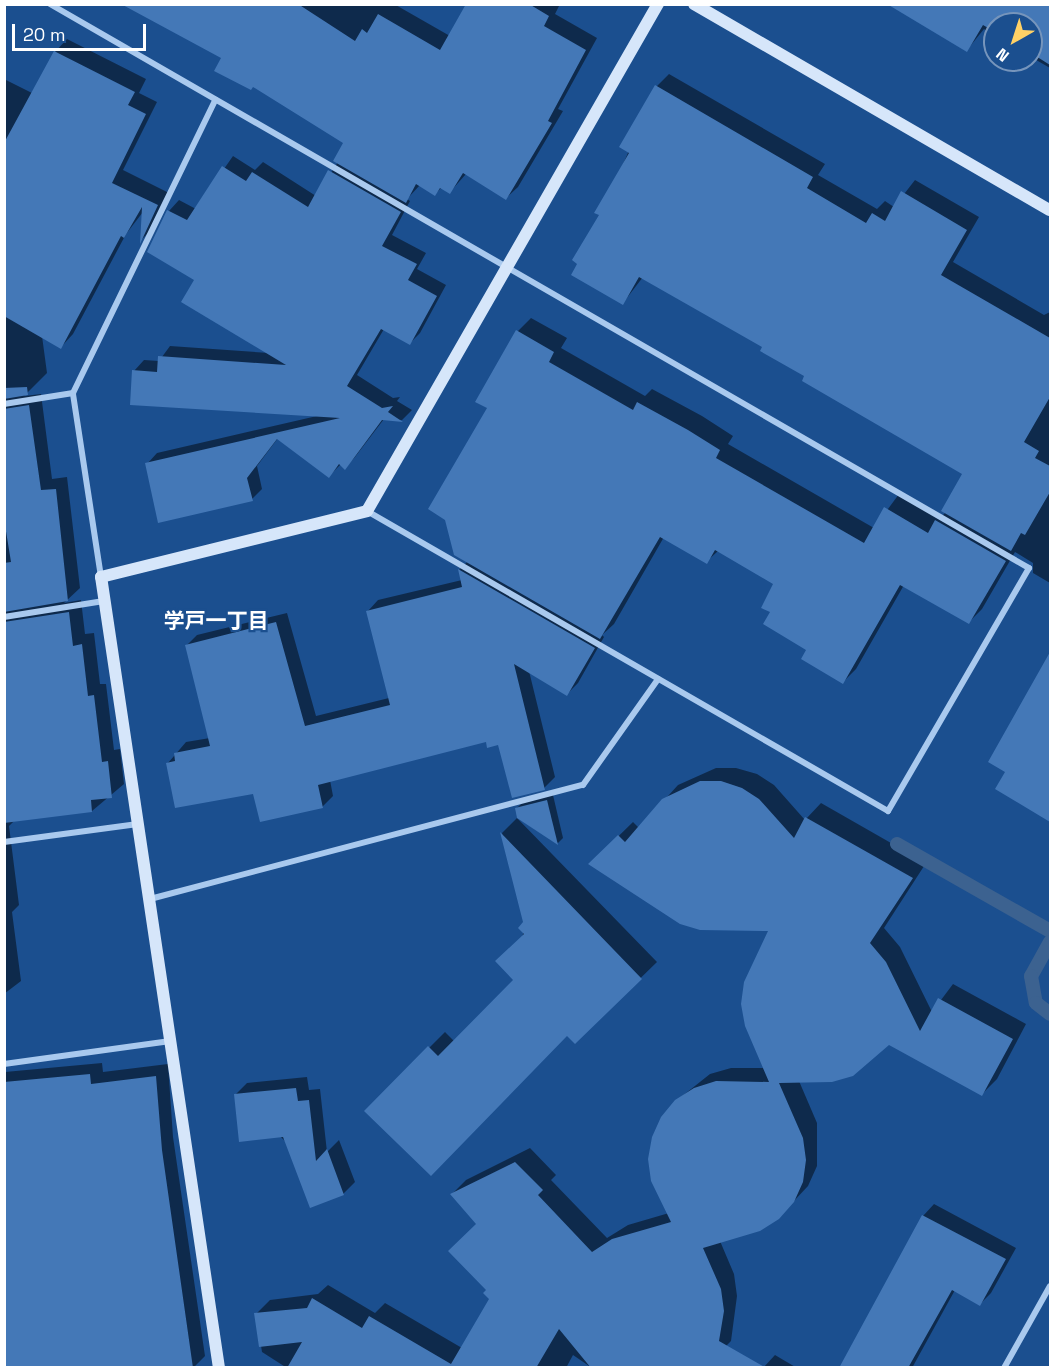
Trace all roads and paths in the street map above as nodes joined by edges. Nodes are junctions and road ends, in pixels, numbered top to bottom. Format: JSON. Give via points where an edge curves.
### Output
{"nodes":[{"id":1,"x":50,"y":4,"type":"edge"},
{"id":2,"x":658,"y":4,"type":"edge"},
{"id":3,"x":693,"y":4,"type":"edge"},
{"id":4,"x":215,"y":100,"type":"junction"},
{"id":5,"x":1050,"y":210,"type":"edge"},
{"id":6,"x":507,"y":267,"type":"junction"},
{"id":7,"x":73,"y":393,"type":"junction"},
{"id":8,"x":4,"y":405,"type":"edge"},
{"id":9,"x":367,"y":511,"type":"junction"},
{"id":10,"x":101,"y":578,"type":"junction"},
{"id":11,"x":104,"y":601,"type":"junction"},
{"id":12,"x":4,"y":617,"type":"edge"},
{"id":13,"x":658,"y":679,"type":"junction"},
{"id":14,"x":138,"y":824,"type":"junction"},
{"id":15,"x":4,"y":842,"type":"edge"},
{"id":16,"x":149,"y":899,"type":"junction"},
{"id":17,"x":170,"y":1041,"type":"junction"},
{"id":18,"x":4,"y":1064,"type":"edge"},
{"id":19,"x":1050,"y":1286,"type":"edge"},
{"id":20,"x":220,"y":1367,"type":"edge"},
{"id":21,"x":1004,"y":1368,"type":"edge"}],
"edges":[{"from":1,"to":4,"type":"street"},
{"from":2,"to":6,"type":"street"},
{"from":3,"to":5,"type":"street"},
{"from":4,"to":6,"type":"street"},
{"from":4,"to":7,"type":"street"},
{"from":6,"to":9,"type":"street"},
{"from":6,"to":13,"type":"street","via":[[1029,568],[888,811]]},
{"from":7,"to":8,"type":"street"},
{"from":7,"to":10,"type":"street"},
{"from":9,"to":10,"type":"street"},
{"from":9,"to":13,"type":"street"},
{"from":10,"to":11,"type":"street"},
{"from":11,"to":12,"type":"street"},
{"from":11,"to":14,"type":"street"},
{"from":13,"to":16,"type":"street","via":[[583,785]]},
{"from":14,"to":15,"type":"street"},
{"from":14,"to":16,"type":"street"},
{"from":16,"to":17,"type":"street"},
{"from":17,"to":18,"type":"street"},
{"from":17,"to":20,"type":"street"},
{"from":19,"to":21,"type":"street"}]}
